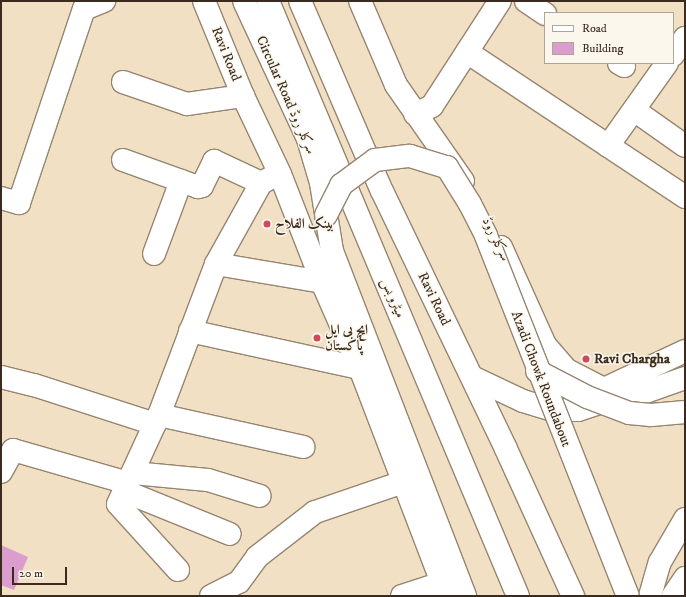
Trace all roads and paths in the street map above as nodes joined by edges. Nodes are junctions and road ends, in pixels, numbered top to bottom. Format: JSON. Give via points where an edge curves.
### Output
{"nodes":[{"id":1,"x":104,"y":1,"type":"edge"},
{"id":2,"x":204,"y":1,"type":"edge"},
{"id":3,"x":244,"y":1,"type":"edge"},
{"id":4,"x":268,"y":1,"type":"edge"},
{"id":5,"x":300,"y":1,"type":"edge"},
{"id":6,"x":345,"y":1,"type":"edge"},
{"id":7,"x":360,"y":1,"type":"edge"},
{"id":8,"x":500,"y":1,"type":"edge"},
{"id":9,"x":526,"y":1,"type":"edge"},
{"id":10,"x":544,"y":13,"type":"edge"},
{"id":11,"x":685,"y":38,"type":"edge"},
{"id":12,"x":467,"y":52,"type":"junction"},
{"id":13,"x":674,"y":55,"type":"edge"},
{"id":14,"x":674,"y":58,"type":"edge"},
{"id":15,"x":666,"y":64,"type":"edge"},
{"id":16,"x":685,"y":66,"type":"edge"},
{"id":17,"x":123,"y":82,"type":"dead end"},
{"id":18,"x":243,"y":96,"type":"junction"},
{"id":19,"x":634,"y":110,"type":"junction"},
{"id":20,"x":415,"y":114,"type":"junction"},
{"id":21,"x":608,"y":146,"type":"junction"},
{"id":22,"x":685,"y":146,"type":"edge"},
{"id":23,"x":123,"y":160,"type":"dead end"},
{"id":24,"x":447,"y":167,"type":"junction"},
{"id":25,"x":271,"y":178,"type":"junction"},
{"id":26,"x":181,"y":181,"type":"junction"},
{"id":27,"x":685,"y":197,"type":"edge"},
{"id":28,"x":1,"y":198,"type":"edge"},
{"id":29,"x":326,"y":215,"type":"junction"},
{"id":30,"x":154,"y":254,"type":"dead end"},
{"id":31,"x":216,"y":264,"type":"junction"},
{"id":32,"x":322,"y":282,"type":"junction"},
{"id":33,"x":190,"y":331,"type":"junction"},
{"id":34,"x":685,"y":351,"type":"edge"},
{"id":35,"x":360,"y":368,"type":"junction"},
{"id":36,"x":537,"y":371,"type":"junction"},
{"id":37,"x":1,"y":377,"type":"edge"},
{"id":38,"x":472,"y":377,"type":"junction"},
{"id":39,"x":685,"y":378,"type":"edge"},
{"id":40,"x":604,"y":389,"type":"junction"},
{"id":41,"x":631,"y":393,"type":"junction"},
{"id":42,"x":685,"y":412,"type":"edge"},
{"id":43,"x":157,"y":419,"type":"junction"},
{"id":44,"x":303,"y":447,"type":"dead end"},
{"id":45,"x":1,"y":472,"type":"edge"},
{"id":46,"x":128,"y":482,"type":"junction"},
{"id":47,"x":403,"y":482,"type":"junction"},
{"id":48,"x":260,"y":496,"type":"dead end"},
{"id":49,"x":685,"y":519,"type":"edge"},
{"id":50,"x":230,"y":534,"type":"dead end"},
{"id":51,"x":178,"y":570,"type":"dead end"},
{"id":52,"x":685,"y":578,"type":"edge"},
{"id":53,"x":445,"y":590,"type":"edge"},
{"id":54,"x":211,"y":596,"type":"edge"},
{"id":55,"x":402,"y":596,"type":"edge"},
{"id":56,"x":465,"y":596,"type":"edge"},
{"id":57,"x":518,"y":596,"type":"edge"},
{"id":58,"x":573,"y":596,"type":"edge"},
{"id":59,"x":628,"y":596,"type":"edge"},
{"id":60,"x":650,"y":596,"type":"edge"},
{"id":61,"x":673,"y":596,"type":"edge"}],
"edges":[{"from":1,"to":28,"type":"main road","via":[[84,9],[19,203]]},
{"from":2,"to":18,"type":"main road","name":"Ravi Road"},
{"from":3,"to":29,"type":"main road","name":"Circular Road سرکلر روڈ","via":[[308,139],[316,163]]},
{"from":4,"to":57,"type":"main road","name":"میٹرو بس"},
{"from":5,"to":38,"type":"main road","name":"Ravi Road","via":[[382,190]]},
{"from":6,"to":24,"type":"main road","via":[[370,54],[405,112]]},
{"from":7,"to":20,"type":"main road","name":"سرکلر روڈ","via":[[396,85]]},
{"from":8,"to":12,"type":"main road"},
{"from":9,"to":10,"type":"main road"},
{"from":11,"to":13,"type":"main road"},
{"from":12,"to":20,"type":"main road","via":[[432,106]]},
{"from":12,"to":21,"type":"main road"},
{"from":14,"to":16,"type":"main road"},
{"from":15,"to":19,"type":"main road"},
{"from":17,"to":18,"type":"main road","via":[[187,104]]},
{"from":18,"to":25,"type":"main road","name":"Ravi Road"},
{"from":19,"to":21,"type":"main road"},
{"from":19,"to":22,"type":"main road"},
{"from":20,"to":40,"type":"main road","name":"سرکلر روڈ","via":[[446,153],[490,223],[545,345],[567,370]]},
{"from":21,"to":27,"type":"main road"},
{"from":23,"to":26,"type":"main road"},
{"from":24,"to":29,"type":"main road","bridge":true,"via":[[410,156],[375,160],[342,185]]},
{"from":24,"to":36,"type":"main road","name":"Azadi Chowk Roundabout","bridge":true,"via":[[486,236]]},
{"from":25,"to":26,"type":"main road","via":[[214,161],[202,186]]},
{"from":25,"to":31,"type":"main road"},
{"from":25,"to":32,"type":"main road","name":"Ravi Road"},
{"from":26,"to":30,"type":"main road"},
{"from":29,"to":56,"type":"main road","via":[[330,242],[341,276]]},
{"from":31,"to":32,"type":"main road"},
{"from":31,"to":33,"type":"main road"},
{"from":32,"to":35,"type":"main road","name":"Ravi Road"},
{"from":33,"to":35,"type":"main road"},
{"from":33,"to":43,"type":"main road"},
{"from":34,"to":40,"type":"main road"},
{"from":35,"to":47,"type":"main road","name":"Ravi Road"},
{"from":36,"to":42,"type":"main road","bridge":true,"via":[[593,400],[629,413],[651,415]]},
{"from":36,"to":59,"type":"main road","name":"Azadi Chowk Roundabout","bridge":true},
{"from":37,"to":43,"type":"main road"},
{"from":38,"to":41,"type":"main road","via":[[523,401],[552,410],[578,410]]},
{"from":38,"to":58,"type":"main road","name":"Ravi Road"},
{"from":39,"to":41,"type":"main road","name":"سرکلر روڈ","via":[[645,392]]},
{"from":40,"to":41,"type":"main road","name":"سرکلر روڈ"},
{"from":43,"to":44,"type":"main road"},
{"from":43,"to":46,"type":"main road"},
{"from":45,"to":46,"type":"main road","via":[[13,450]]},
{"from":46,"to":48,"type":"main road","via":[[208,480]]},
{"from":46,"to":50,"type":"main road"},
{"from":46,"to":51,"type":"main road","via":[[118,504]]},
{"from":47,"to":53,"type":"main road","name":"Ravi Road"},
{"from":47,"to":54,"type":"main road","via":[[315,512],[257,557],[239,582]]},
{"from":49,"to":60,"type":"main road","via":[[660,562]]},
{"from":52,"to":61,"type":"main road"},
{"from":53,"to":55,"type":"main road"}]}
